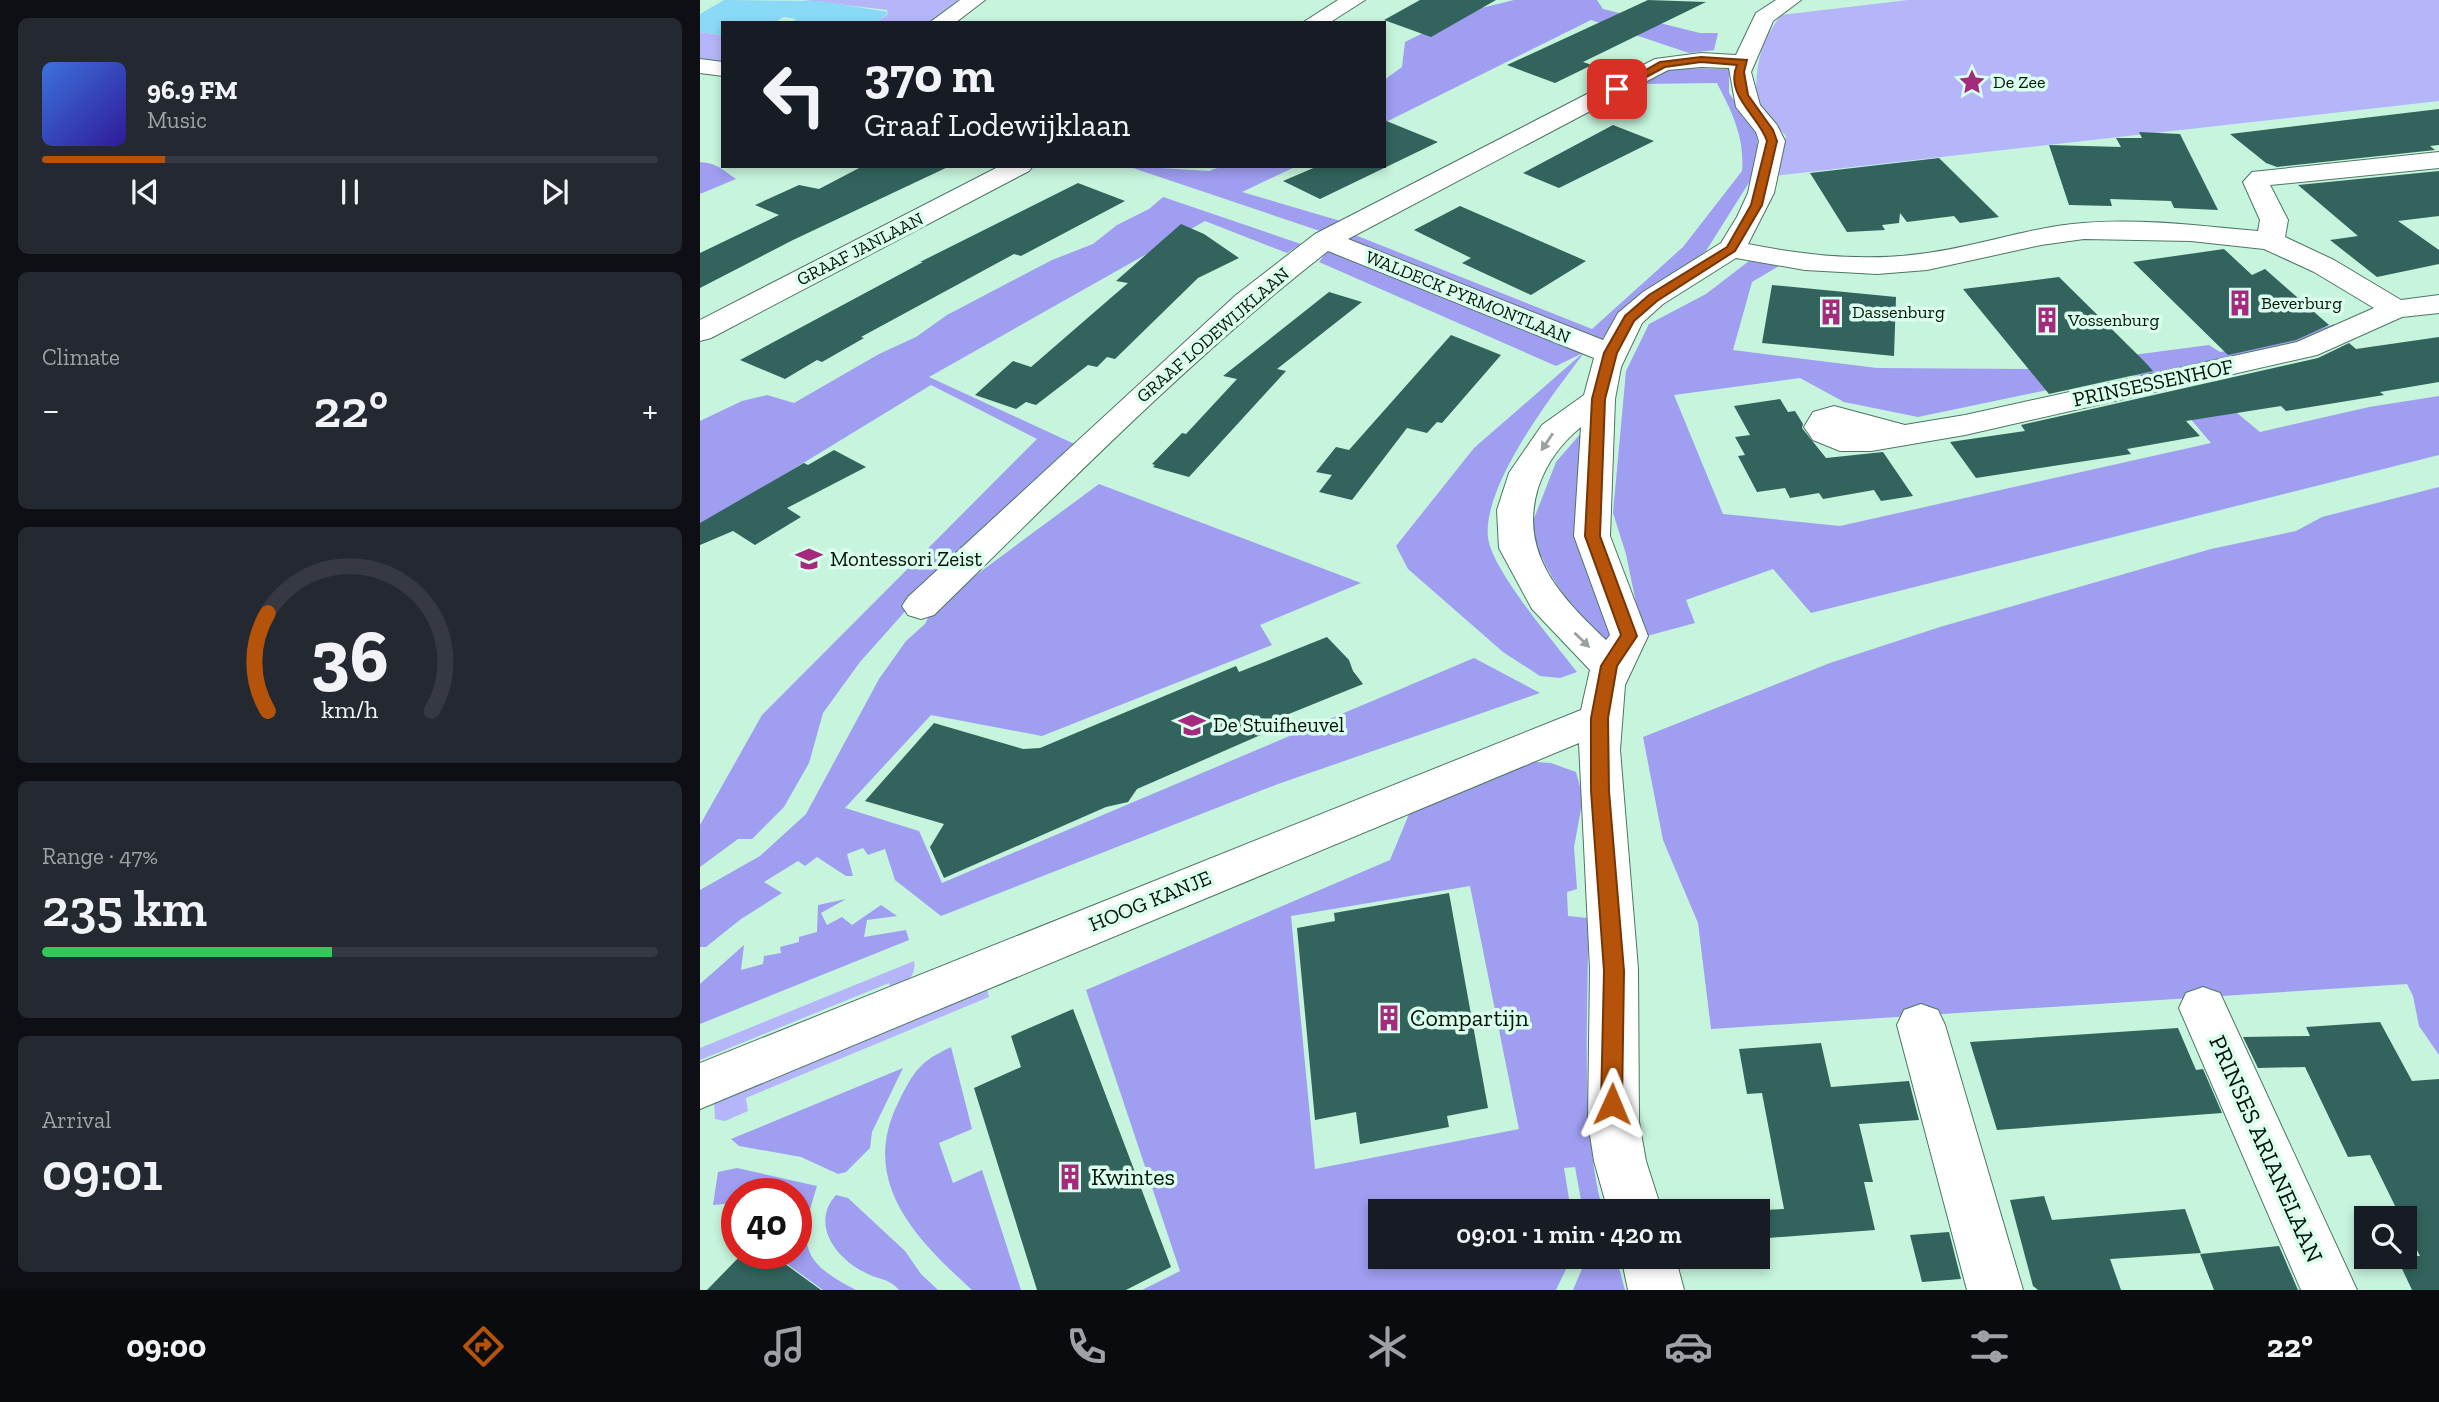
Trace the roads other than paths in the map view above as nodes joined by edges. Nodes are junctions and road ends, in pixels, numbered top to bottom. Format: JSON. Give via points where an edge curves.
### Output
{"nodes":[{"id":1,"x":974,"y":0,"type":"edge"},
{"id":2,"x":1354,"y":0,"type":"edge"},
{"id":3,"x":1746,"y":0,"type":"edge"},
{"id":4,"x":1786,"y":3,"type":"edge"},
{"id":5,"x":943,"y":21,"type":"edge"},
{"id":6,"x":1317,"y":21,"type":"edge"},
{"id":7,"x":1743,"y":62,"type":"junction"},
{"id":8,"x":700,"y":66,"type":"edge"},
{"id":9,"x":721,"y":69,"type":"edge"},
{"id":10,"x":2439,"y":160,"type":"edge"},
{"id":11,"x":1016,"y":168,"type":"edge"},
{"id":12,"x":1325,"y":240,"type":"junction"},
{"id":13,"x":2270,"y":241,"type":"junction"},
{"id":14,"x":1731,"y":249,"type":"junction"},
{"id":15,"x":2439,"y":304,"type":"edge"},
{"id":16,"x":2396,"y":309,"type":"junction"},
{"id":17,"x":700,"y":332,"type":"edge"},
{"id":18,"x":1610,"y":353,"type":"junction"},
{"id":19,"x":1599,"y":399,"type":"junction"},
{"id":20,"x":1903,"y":435,"type":"dead end"},
{"id":21,"x":921,"y":606,"type":"dead end"},
{"id":22,"x":1609,"y":666,"type":"junction"},
{"id":23,"x":1600,"y":718,"type":"junction"},
{"id":24,"x":2203,"y":1008,"type":"dead end"},
{"id":25,"x":1921,"y":1025,"type":"dead end"},
{"id":26,"x":700,"y":1086,"type":"edge"},
{"id":27,"x":1631,"y":1199,"type":"edge"},
{"id":28,"x":1651,"y":1269,"type":"edge"},
{"id":29,"x":1656,"y":1290,"type":"edge"},
{"id":30,"x":1995,"y":1290,"type":"edge"},
{"id":31,"x":2329,"y":1290,"type":"edge"}],
"edges":[{"from":1,"to":5,"type":"street"},
{"from":2,"to":6,"type":"street"},
{"from":3,"to":4,"type":"street"},
{"from":4,"to":7,"type":"street","via":[[1764,18]]},
{"from":7,"to":12,"type":"street","name":"GRAAF LODEWIJKLAAN","via":[[1663,64]]},
{"from":7,"to":14,"type":"street","via":[[1739,72],[1748,107],[1772,141],[1757,205]]},
{"from":8,"to":9,"type":"street"},
{"from":10,"to":13,"type":"street","via":[[2258,179],[2274,220]]},
{"from":11,"to":17,"type":"street","name":"GRAAF JANLAAN"},
{"from":12,"to":18,"type":"street","name":"WALDECK PYRMONTLAAN"},
{"from":12,"to":21,"type":"street","name":"GRAAF LODEWIJKLAAN","via":[[1246,301]]},
{"from":13,"to":14,"type":"street","via":[[2112,230],[2058,234],[1875,267],[1825,266]]},
{"from":13,"to":16,"type":"street","via":[[2324,266]]},
{"from":14,"to":18,"type":"street","via":[[1653,298],[1629,319]]},
{"from":15,"to":16,"type":"street","name":"PRINSESSENHOF"},
{"from":16,"to":20,"type":"street","name":"PRINSESSENHOF","via":[[2294,352]]},
{"from":18,"to":19,"type":"street"},
{"from":19,"to":22,"type":"street","via":[[1592,536],[1629,636]]},
{"from":19,"to":22,"type":"street","one_way":true,"via":[[1554,432],[1526,473],[1514,510],[1517,548],[1550,609]]},
{"from":22,"to":23,"type":"street"},
{"from":23,"to":26,"type":"street","name":"HOOG KANJE"},
{"from":23,"to":27,"type":"street","via":[[1600,791],[1614,971],[1612,1104],[1616,1146]]},
{"from":24,"to":31,"type":"street","name":"PRINSES ARIANELAAN"},
{"from":25,"to":30,"type":"street"},
{"from":28,"to":29,"type":"street"}]}
